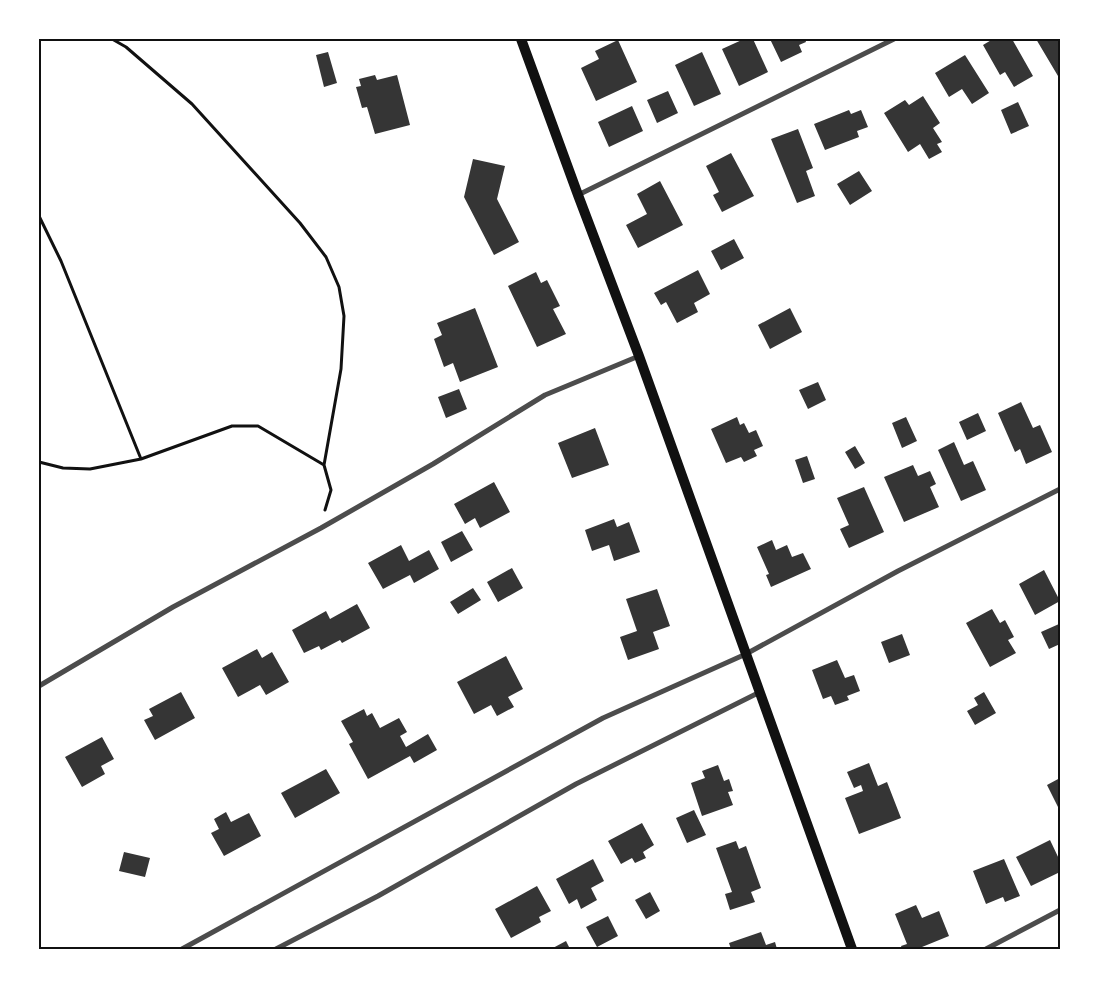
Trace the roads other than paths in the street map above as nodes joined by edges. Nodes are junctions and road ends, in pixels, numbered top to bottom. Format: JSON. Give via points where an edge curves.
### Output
{"nodes":[{"id":1,"x":522,"y":39,"type":"edge"},
{"id":2,"x":894,"y":39,"type":"edge"},
{"id":3,"x":578,"y":195,"type":"junction"},
{"id":4,"x":639,"y":356,"type":"junction"},
{"id":5,"x":1060,"y":489,"type":"edge"},
{"id":6,"x":746,"y":654,"type":"junction"},
{"id":7,"x":39,"y":686,"type":"edge"},
{"id":8,"x":761,"y":692,"type":"junction"},
{"id":9,"x":1060,"y":910,"type":"edge"},
{"id":10,"x":182,"y":949,"type":"edge"},
{"id":11,"x":276,"y":949,"type":"edge"},
{"id":12,"x":852,"y":949,"type":"edge"},
{"id":13,"x":986,"y":949,"type":"edge"}],
"edges":[{"from":1,"to":3,"type":"main road"},
{"from":2,"to":3,"type":"street"},
{"from":3,"to":4,"type":"main road"},
{"from":4,"to":6,"type":"main road"},
{"from":4,"to":7,"type":"street","via":[[545,395],[433,464],[173,607]]},
{"from":5,"to":6,"type":"street","via":[[898,571]]},
{"from":6,"to":8,"type":"main road"},
{"from":6,"to":10,"type":"street","via":[[603,718]]},
{"from":8,"to":11,"type":"street","via":[[576,784],[378,896]]},
{"from":8,"to":12,"type":"main road"},
{"from":9,"to":13,"type":"street"}]}
